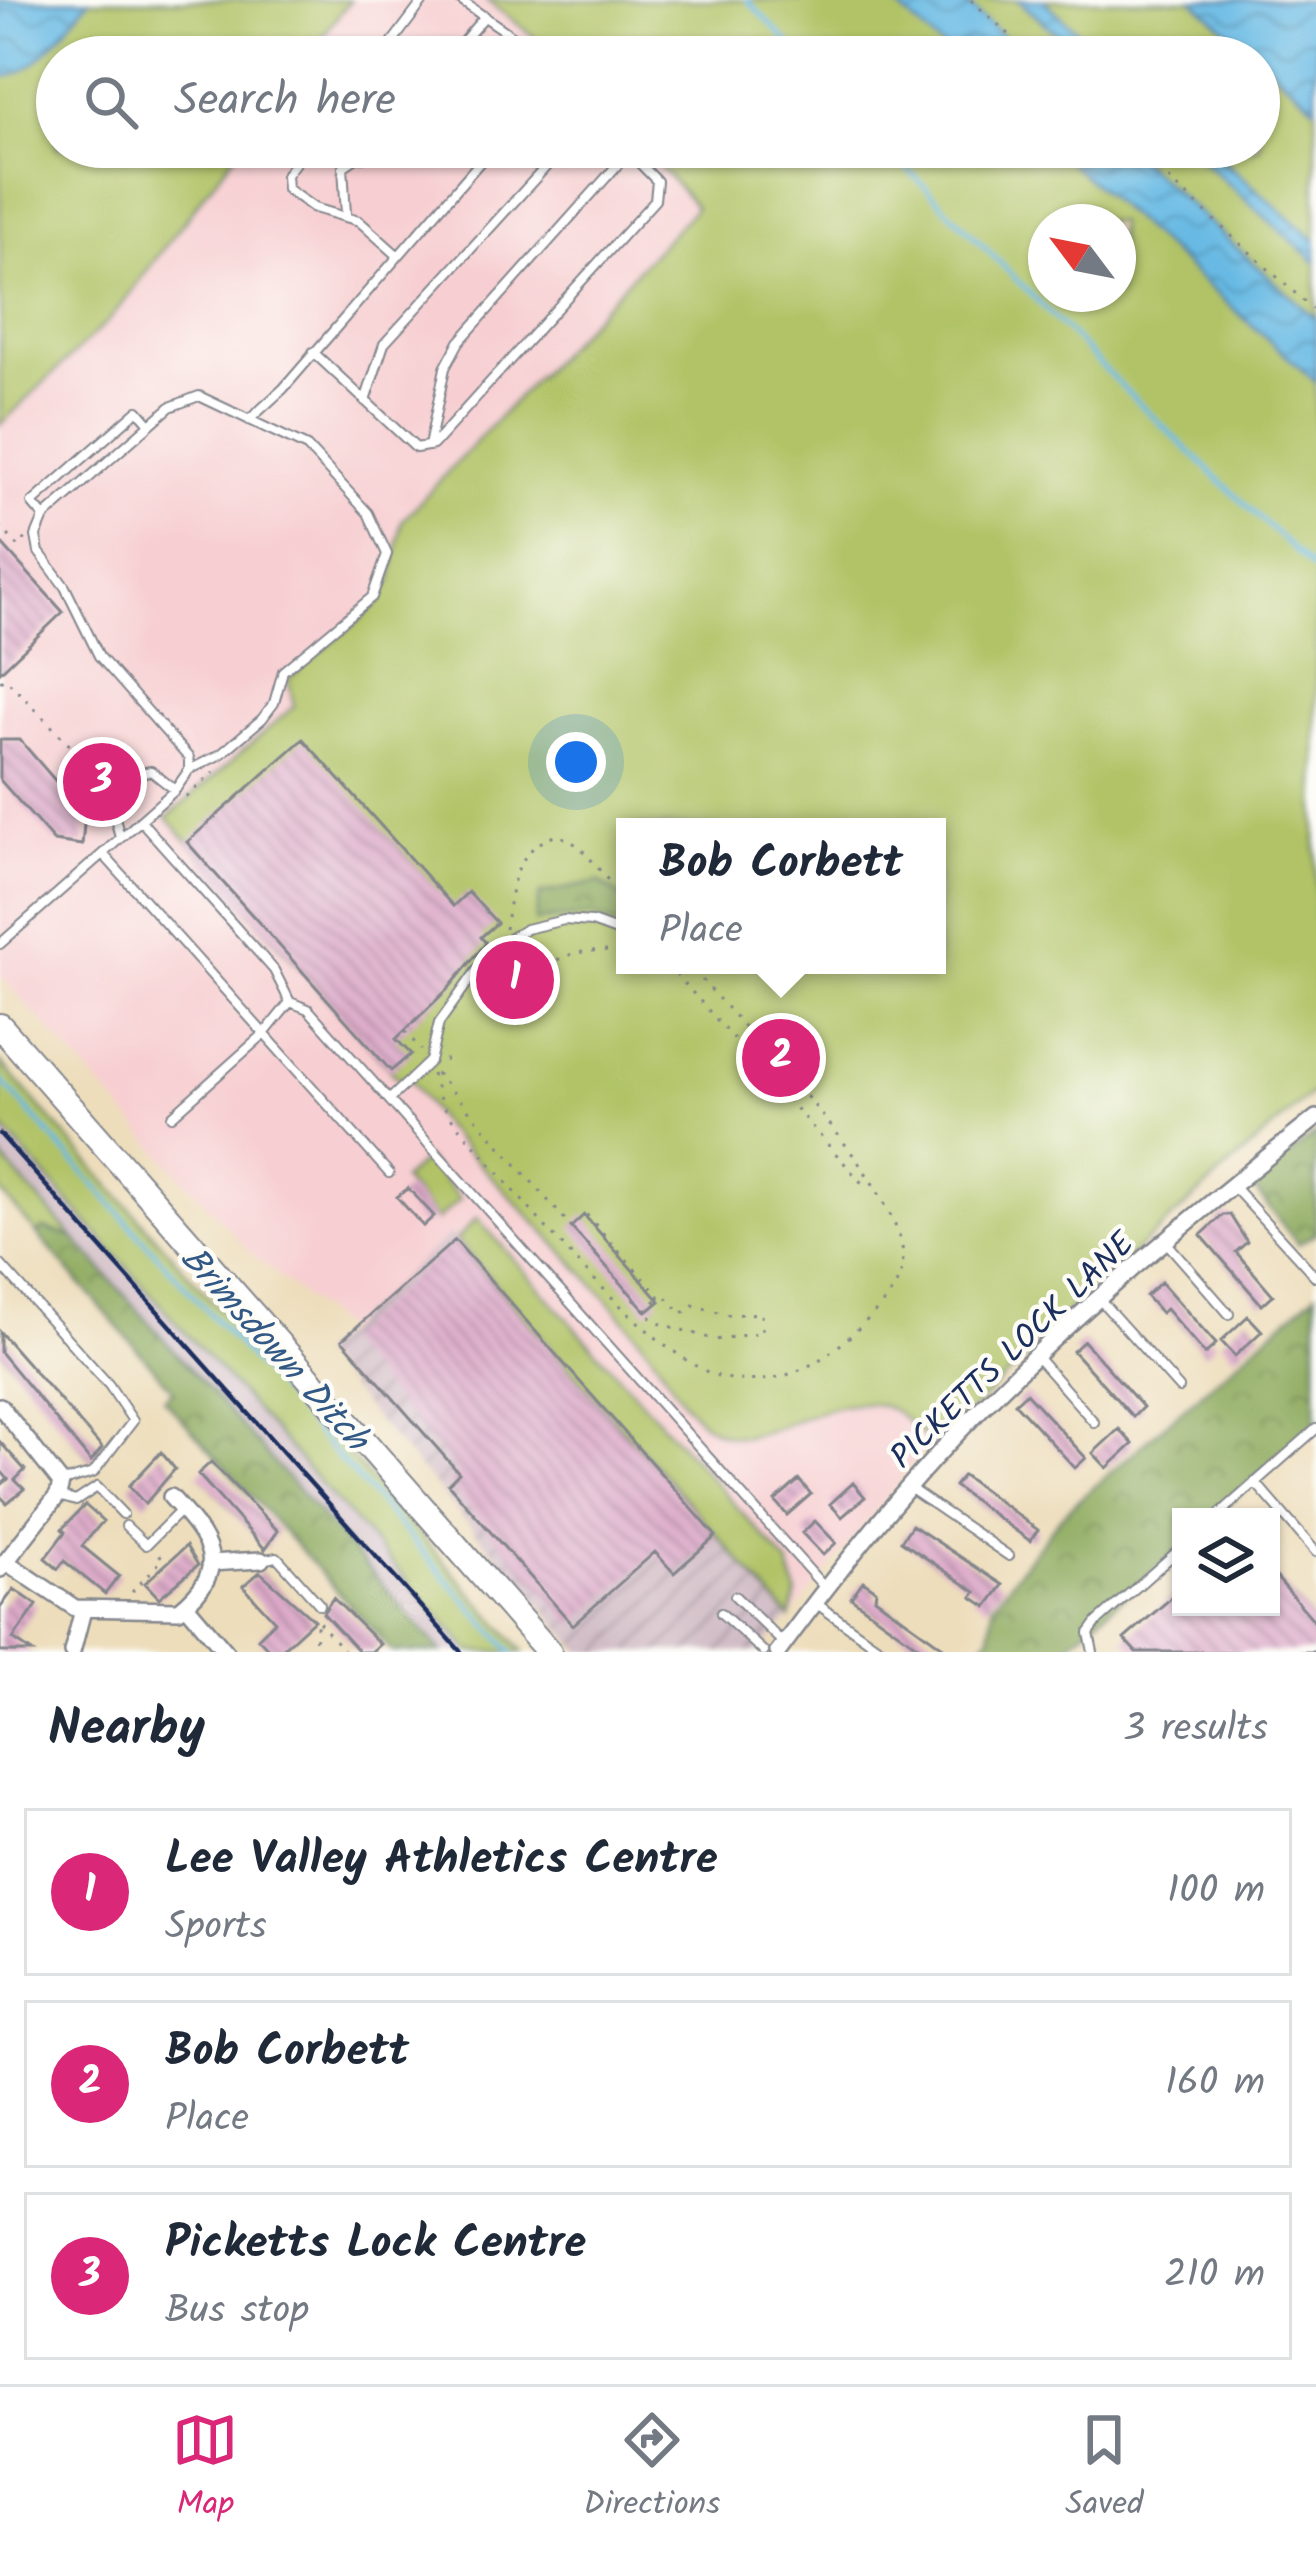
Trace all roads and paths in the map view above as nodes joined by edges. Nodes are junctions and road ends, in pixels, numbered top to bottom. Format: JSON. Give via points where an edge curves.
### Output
{"nodes":[{"id":1,"x":424,"y":0,"type":"edge"},
{"id":2,"x":460,"y":0,"type":"edge"},
{"id":3,"x":971,"y":0,"type":"edge"},
{"id":4,"x":485,"y":16,"type":"junction"},
{"id":5,"x":397,"y":36,"type":"edge"},
{"id":6,"x":468,"y":36,"type":"edge"},
{"id":7,"x":516,"y":36,"type":"edge"},
{"id":8,"x":1011,"y":36,"type":"edge"},
{"id":9,"x":291,"y":168,"type":"edge"},
{"id":10,"x":343,"y":168,"type":"edge"},
{"id":11,"x":474,"y":168,"type":"edge"},
{"id":12,"x":545,"y":168,"type":"edge"},
{"id":13,"x":610,"y":168,"type":"edge"},
{"id":14,"x":644,"y":168,"type":"edge"},
{"id":15,"x":1155,"y":168,"type":"edge"},
{"id":16,"x":347,"y":215,"type":"junction"},
{"id":17,"x":396,"y":254,"type":"junction"},
{"id":18,"x":1316,"y":312,"type":"edge"},
{"id":19,"x":313,"y":352,"type":"junction"},
{"id":20,"x":365,"y":403,"type":"junction"},
{"id":21,"x":249,"y":420,"type":"junction"},
{"id":22,"x":151,"y":424,"type":"junction"},
{"id":23,"x":428,"y":447,"type":"junction"},
{"id":24,"x":44,"y":517,"type":"junction"},
{"id":25,"x":0,"y":526,"type":"edge"},
{"id":26,"x":0,"y":681,"type":"edge"},
{"id":27,"x":217,"y":769,"type":"dead end"},
{"id":28,"x":189,"y":770,"type":"junction"},
{"id":29,"x":175,"y":790,"type":"junction"},
{"id":30,"x":117,"y":795,"type":"junction"},
{"id":31,"x":183,"y":800,"type":"dead end"},
{"id":32,"x":141,"y":821,"type":"junction"},
{"id":33,"x":120,"y":838,"type":"junction"},
{"id":34,"x":103,"y":854,"type":"junction"},
{"id":35,"x":616,"y":889,"type":"edge"},
{"id":36,"x":616,"y":931,"type":"edge"},
{"id":37,"x":503,"y":938,"type":"dead end"},
{"id":38,"x":0,"y":944,"type":"edge"},
{"id":39,"x":616,"y":953,"type":"edge"},
{"id":40,"x":494,"y":959,"type":"dead end"},
{"id":41,"x":676,"y":974,"type":"edge"},
{"id":42,"x":697,"y":974,"type":"edge"},
{"id":43,"x":518,"y":987,"type":"junction"},
{"id":44,"x":528,"y":998,"type":"dead end"},
{"id":45,"x":290,"y":1002,"type":"junction"},
{"id":46,"x":0,"y":1026,"type":"edge"},
{"id":47,"x":405,"y":1031,"type":"dead end"},
{"id":48,"x":264,"y":1034,"type":"junction"},
{"id":49,"x":430,"y":1060,"type":"junction"},
{"id":50,"x":448,"y":1060,"type":"dead end"},
{"id":51,"x":455,"y":1060,"type":"dead end"},
{"id":52,"x":390,"y":1099,"type":"junction"},
{"id":53,"x":172,"y":1115,"type":"dead end"},
{"id":54,"x":1316,"y":1118,"type":"edge"},
{"id":55,"x":388,"y":1173,"type":"dead end"},
{"id":56,"x":1232,"y":1185,"type":"junction"},
{"id":57,"x":855,"y":1186,"type":"dead end"},
{"id":58,"x":584,"y":1213,"type":"dead end"},
{"id":59,"x":1166,"y":1242,"type":"junction"},
{"id":60,"x":0,"y":1264,"type":"edge"},
{"id":61,"x":1316,"y":1277,"type":"edge"},
{"id":62,"x":662,"y":1294,"type":"junction"},
{"id":63,"x":1101,"y":1301,"type":"junction"},
{"id":64,"x":643,"y":1311,"type":"junction"},
{"id":65,"x":1229,"y":1314,"type":"dead end"},
{"id":66,"x":1037,"y":1358,"type":"junction"},
{"id":67,"x":1179,"y":1388,"type":"dead end"},
{"id":68,"x":0,"y":1406,"type":"edge"},
{"id":69,"x":1094,"y":1422,"type":"dead end"},
{"id":70,"x":1316,"y":1429,"type":"edge"},
{"id":71,"x":1256,"y":1482,"type":"junction"},
{"id":72,"x":908,"y":1487,"type":"junction"},
{"id":73,"x":59,"y":1489,"type":"junction"},
{"id":74,"x":176,"y":1503,"type":"joint"},
{"id":75,"x":1226,"y":1508,"type":"edge"},
{"id":76,"x":123,"y":1514,"type":"dead end"},
{"id":77,"x":126,"y":1526,"type":"dead end"},
{"id":78,"x":150,"y":1543,"type":"junction"},
{"id":79,"x":1316,"y":1552,"type":"edge"},
{"id":80,"x":1009,"y":1556,"type":"dead end"},
{"id":81,"x":1172,"y":1556,"type":"edge"},
{"id":82,"x":262,"y":1560,"type":"joint"},
{"id":83,"x":210,"y":1563,"type":"junction"},
{"id":84,"x":3,"y":1566,"type":"edge"},
{"id":85,"x":735,"y":1596,"type":"dead end"},
{"id":86,"x":820,"y":1596,"type":"junction"},
{"id":87,"x":186,"y":1605,"type":"junction"},
{"id":88,"x":320,"y":1605,"type":"joint"},
{"id":89,"x":83,"y":1610,"type":"junction"},
{"id":90,"x":129,"y":1612,"type":"junction"},
{"id":91,"x":721,"y":1613,"type":"dead end"},
{"id":92,"x":318,"y":1621,"type":"junction"},
{"id":93,"x":781,"y":1648,"type":"edge"},
{"id":94,"x":72,"y":1652,"type":"edge"},
{"id":95,"x":226,"y":1652,"type":"edge"},
{"id":96,"x":314,"y":1652,"type":"edge"},
{"id":97,"x":345,"y":1652,"type":"edge"},
{"id":98,"x":549,"y":1652,"type":"edge"},
{"id":99,"x":764,"y":1652,"type":"edge"},
{"id":100,"x":885,"y":1652,"type":"edge"},
{"id":101,"x":1093,"y":1652,"type":"edge"}],
"edges":[{"from":1,"to":5,"type":"lane"},
{"from":2,"to":4,"type":"lane"},
{"from":3,"to":8,"type":"path"},
{"from":4,"to":6,"type":"lane"},
{"from":4,"to":7,"type":"lane"},
{"from":9,"to":16,"type":"lane","via":[[287,189],[314,208]]},
{"from":10,"to":16,"type":"lane"},
{"from":11,"to":17,"type":"lane"},
{"from":12,"to":20,"type":"lane","via":[[384,344]]},
{"from":13,"to":23,"type":"lane","via":[[459,342]]},
{"from":14,"to":23,"type":"lane","via":[[657,182],[647,213]]},
{"from":15,"to":18,"type":"path"},
{"from":16,"to":17,"type":"lane"},
{"from":17,"to":19,"type":"lane"},
{"from":19,"to":20,"type":"lane"},
{"from":19,"to":21,"type":"lane"},
{"from":20,"to":23,"type":"lane","via":[[398,436]]},
{"from":21,"to":22,"type":"lane","via":[[199,396],[180,400]]},
{"from":21,"to":28,"type":"lane","via":[[307,447],[368,513],[387,554],[372,597],[283,671],[262,719]]},
{"from":22,"to":24,"type":"lane"},
{"from":22,"to":24,"type":"lane","via":[[138,410],[32,503]]},
{"from":24,"to":25,"type":"path","via":[[19,547]]},
{"from":24,"to":28,"type":"lane","via":[[39,551],[99,656],[188,758]]},
{"from":26,"to":30,"type":"path"},
{"from":27,"to":31,"type":"path"},
{"from":28,"to":29,"type":"lane"},
{"from":29,"to":30,"type":"lane","via":[[151,771]]},
{"from":29,"to":32,"type":"lane"},
{"from":30,"to":33,"type":"lane"},
{"from":32,"to":33,"type":"lane"},
{"from":32,"to":45,"type":"lane","via":[[273,968]]},
{"from":33,"to":34,"type":"lane"},
{"from":34,"to":38,"type":"lane"},
{"from":34,"to":48,"type":"lane"},
{"from":35,"to":37,"type":"path","via":[[574,842],[545,839],[518,866]]},
{"from":36,"to":49,"type":"lane","via":[[563,920],[512,936],[489,952],[439,1023]]},
{"from":39,"to":43,"type":"path","via":[[563,956]]},
{"from":40,"to":43,"type":"path"},
{"from":41,"to":57,"type":"path","via":[[862,1183]]},
{"from":42,"to":64,"type":"path","via":[[869,1174],[904,1259],[895,1291],[818,1364],[779,1378],[726,1378],[697,1367],[646,1331],[457,1124],[434,1075]]},
{"from":43,"to":44,"type":"path"},
{"from":45,"to":48,"type":"lane"},
{"from":45,"to":52,"type":"lane","via":[[303,1004]]},
{"from":46,"to":98,"type":"main road"},
{"from":47,"to":49,"type":"path"},
{"from":48,"to":53,"type":"lane"},
{"from":48,"to":55,"type":"lane"},
{"from":49,"to":52,"type":"lane"},
{"from":50,"to":51,"type":"path"},
{"from":52,"to":86,"type":"lane"},
{"from":54,"to":56,"type":"street","name":"PICKETTS LOCK LANE"},
{"from":56,"to":59,"type":"street","name":"PICKETTS LOCK LANE"},
{"from":56,"to":61,"type":"lane"},
{"from":58,"to":62,"type":"path"},
{"from":59,"to":63,"type":"street","name":"PICKETTS LOCK LANE"},
{"from":59,"to":65,"type":"lane"},
{"from":60,"to":73,"type":"lane","via":[[133,1421],[93,1473]]},
{"from":62,"to":64,"type":"path"},
{"from":62,"to":64,"type":"path","via":[[682,1314],[693,1305],[729,1315],[761,1312],[764,1328],[738,1339],[692,1336]]},
{"from":63,"to":66,"type":"street","name":"PICKETTS LOCK LANE"},
{"from":63,"to":67,"type":"lane"},
{"from":66,"to":69,"type":"lane"},
{"from":66,"to":72,"type":"street","name":"PICKETTS LOCK LANE"},
{"from":68,"to":73,"type":"street"},
{"from":70,"to":71,"type":"lane"},
{"from":71,"to":75,"type":"lane"},
{"from":71,"to":79,"type":"lane"},
{"from":72,"to":80,"type":"lane"},
{"from":72,"to":86,"type":"street","name":"PICKETTS LOCK LANE"},
{"from":73,"to":76,"type":"lane","via":[[76,1501],[97,1487]]},
{"from":73,"to":84,"type":"street"},
{"from":74,"to":78,"type":"lane"},
{"from":74,"to":83,"type":"street","via":[[206,1537]]},
{"from":77,"to":78,"type":"lane"},
{"from":78,"to":90,"type":"path","via":[[163,1559],[132,1589]]},
{"from":81,"to":101,"type":"lane","via":[[1097,1622],[1089,1633]]},
{"from":82,"to":83,"type":"street"},
{"from":82,"to":88,"type":"lane","via":[[277,1557]]},
{"from":83,"to":87,"type":"street"},
{"from":84,"to":89,"type":"street"},
{"from":85,"to":93,"type":"lane"},
{"from":86,"to":93,"type":"street","name":"PICKETTS LOCK LANE"},
{"from":86,"to":100,"type":"lane"},
{"from":87,"to":90,"type":"street"},
{"from":87,"to":95,"type":"street"},
{"from":88,"to":92,"type":"path"},
{"from":89,"to":90,"type":"street"},
{"from":89,"to":94,"type":"street"},
{"from":91,"to":99,"type":"lane"},
{"from":92,"to":96,"type":"path"},
{"from":92,"to":97,"type":"path"}]}
